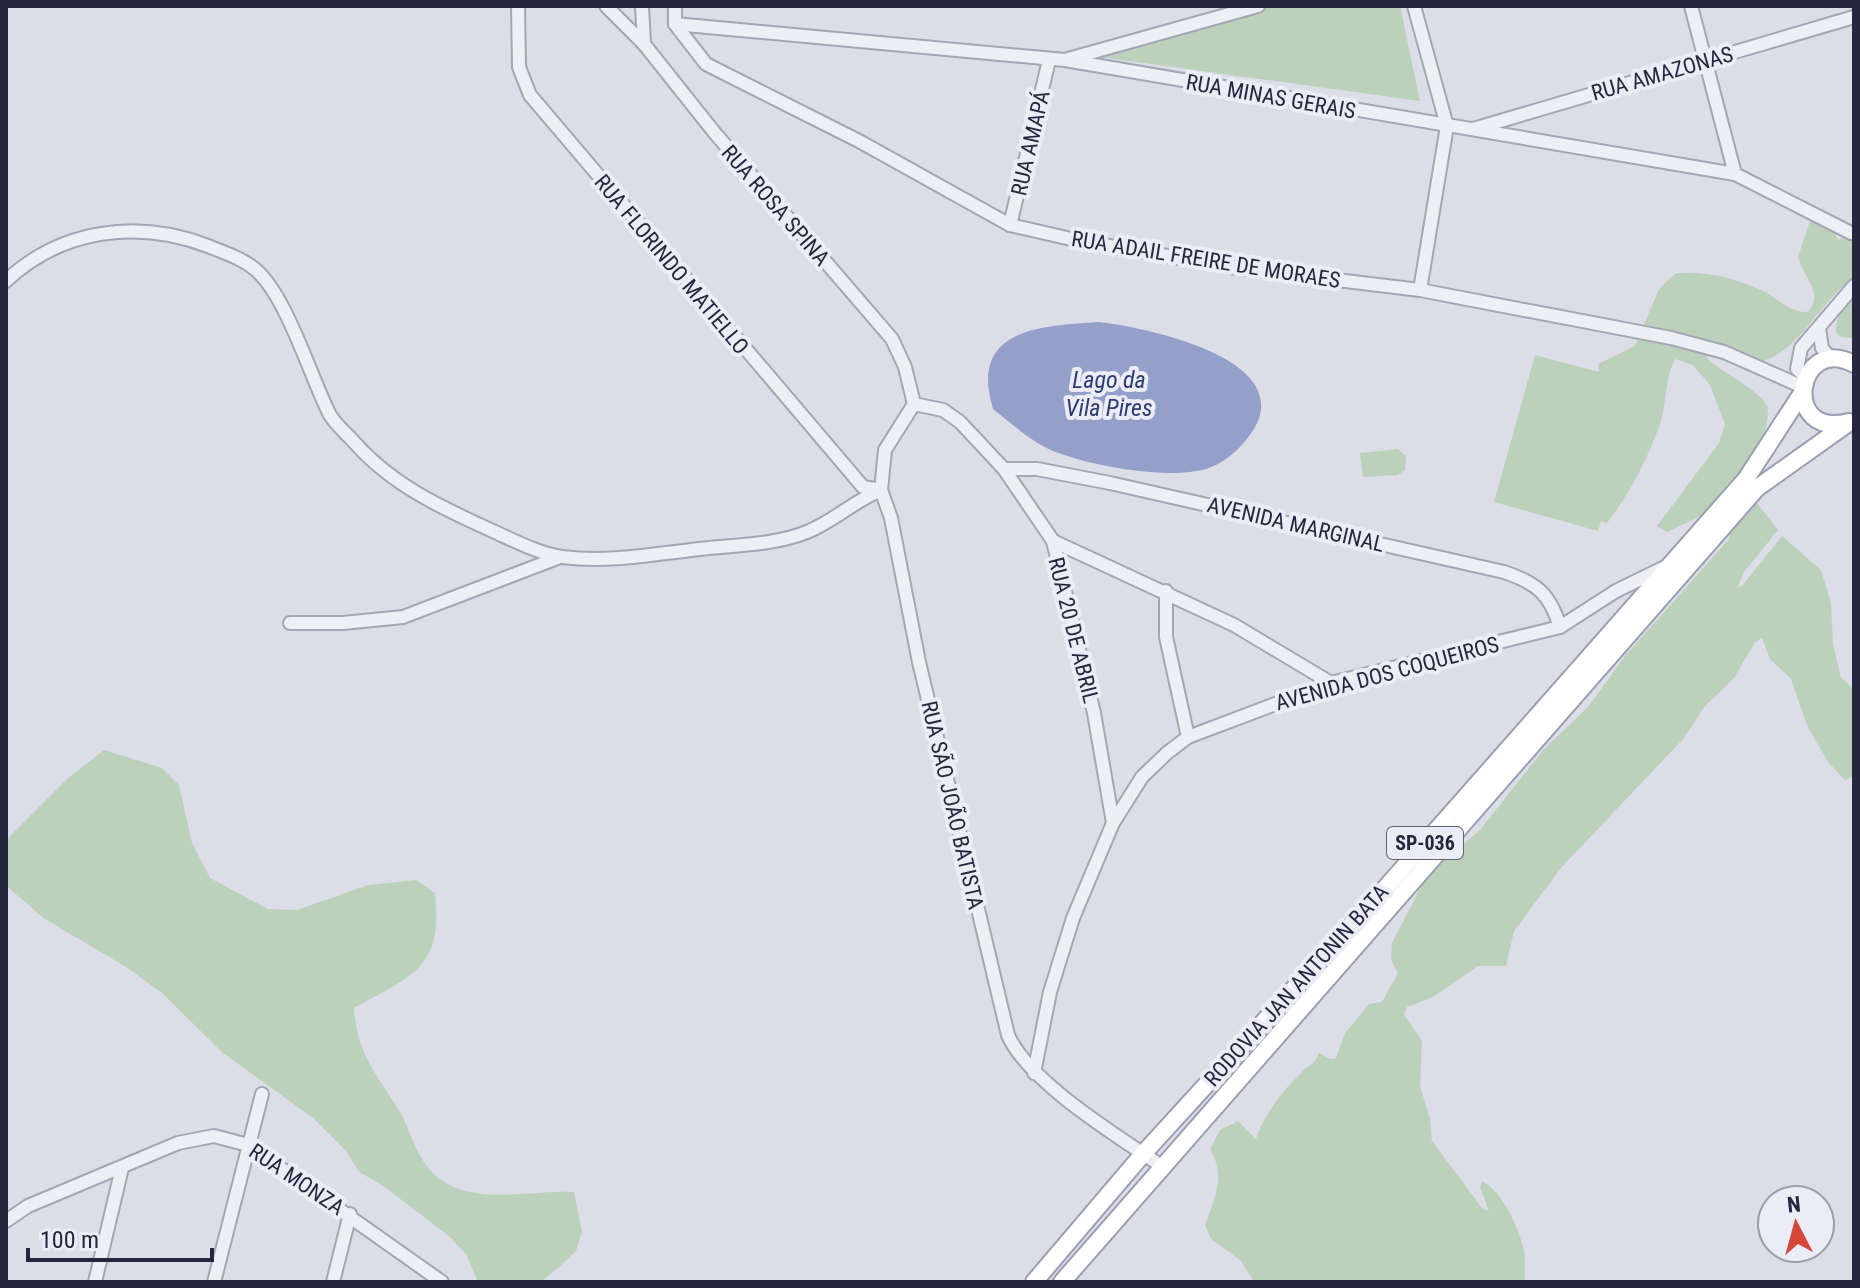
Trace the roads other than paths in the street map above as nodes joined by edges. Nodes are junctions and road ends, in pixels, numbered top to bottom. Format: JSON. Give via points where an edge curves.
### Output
{"nodes":[{"id":1,"x":518,"y":6,"type":"edge"},
{"id":2,"x":606,"y":6,"type":"edge"},
{"id":3,"x":642,"y":6,"type":"edge"},
{"id":4,"x":675,"y":6,"type":"edge"},
{"id":5,"x":1258,"y":6,"type":"edge"},
{"id":6,"x":1414,"y":6,"type":"edge"},
{"id":7,"x":1691,"y":6,"type":"edge"},
{"id":8,"x":1854,"y":17,"type":"edge"},
{"id":9,"x":675,"y":24,"type":"junction"},
{"id":10,"x":644,"y":44,"type":"junction"},
{"id":11,"x":1049,"y":60,"type":"junction"},
{"id":12,"x":1065,"y":60,"type":"junction"},
{"id":13,"x":1707,"y":60,"type":"junction"},
{"id":14,"x":1447,"y":126,"type":"junction"},
{"id":15,"x":1469,"y":130,"type":"junction"},
{"id":16,"x":1735,"y":174,"type":"junction"},
{"id":17,"x":1010,"y":225,"type":"junction"},
{"id":18,"x":1853,"y":233,"type":"edge"},
{"id":19,"x":6,"y":281,"type":"edge"},
{"id":20,"x":1854,"y":286,"type":"edge"},
{"id":21,"x":1420,"y":290,"type":"junction"},
{"id":22,"x":1819,"y":328,"type":"junction"},
{"id":23,"x":1854,"y":345,"type":"edge"},
{"id":24,"x":1842,"y":360,"type":"edge"},
{"id":25,"x":1804,"y":386,"type":"junction"},
{"id":26,"x":914,"y":404,"type":"junction"},
{"id":27,"x":1850,"y":422,"type":"edge"},
{"id":28,"x":1004,"y":469,"type":"junction"},
{"id":29,"x":881,"y":490,"type":"junction"},
{"id":30,"x":1053,"y":541,"type":"junction"},
{"id":31,"x":560,"y":557,"type":"junction"},
{"id":32,"x":1665,"y":567,"type":"junction"},
{"id":33,"x":1166,"y":591,"type":"junction"},
{"id":34,"x":290,"y":623,"type":"dead end"},
{"id":35,"x":1560,"y":627,"type":"junction"},
{"id":36,"x":1331,"y":683,"type":"junction"},
{"id":37,"x":1188,"y":737,"type":"junction"},
{"id":38,"x":1113,"y":823,"type":"junction"},
{"id":39,"x":1034,"y":1073,"type":"junction"},
{"id":40,"x":262,"y":1094,"type":"dead end"},
{"id":41,"x":248,"y":1145,"type":"junction"},
{"id":42,"x":1143,"y":1154,"type":"junction"},
{"id":43,"x":1163,"y":1167,"type":"junction"},
{"id":44,"x":122,"y":1168,"type":"junction"},
{"id":45,"x":350,"y":1214,"type":"junction"},
{"id":46,"x":6,"y":1221,"type":"edge"},
{"id":47,"x":95,"y":1282,"type":"edge"},
{"id":48,"x":214,"y":1282,"type":"edge"},
{"id":49,"x":333,"y":1282,"type":"edge"},
{"id":50,"x":442,"y":1282,"type":"edge"},
{"id":51,"x":1034,"y":1282,"type":"edge"},
{"id":52,"x":1062,"y":1282,"type":"edge"}],
"edges":[{"from":1,"to":29,"type":"street","name":"RUA FLORINDO MATIELLO","via":[[519,67],[530,95],[863,487]]},
{"from":2,"to":10,"type":"street","name":"RUA ROSA SPINA"},
{"from":3,"to":10,"type":"street"},
{"from":4,"to":9,"type":"street"},
{"from":5,"to":12,"type":"street"},
{"from":6,"to":14,"type":"street"},
{"from":7,"to":13,"type":"street"},
{"from":8,"to":13,"type":"street","name":"RUA AMAZONAS"},
{"from":9,"to":11,"type":"street","name":"RUA MINAS GERAIS"},
{"from":9,"to":17,"type":"street","name":"RUA ADAIL FREIRE DE MORAES","via":[[706,64]]},
{"from":10,"to":26,"type":"street","name":"RUA ROSA SPINA","via":[[892,339]]},
{"from":11,"to":12,"type":"street","name":"RUA MINAS GERAIS"},
{"from":11,"to":17,"type":"street","name":"RUA AMAPÁ"},
{"from":12,"to":14,"type":"street","name":"RUA MINAS GERAIS"},
{"from":13,"to":15,"type":"street","name":"RUA AMAZONAS"},
{"from":13,"to":16,"type":"street"},
{"from":14,"to":15,"type":"street","name":"RUA MINAS GERAIS"},
{"from":14,"to":21,"type":"street"},
{"from":15,"to":16,"type":"street","name":"RUA MINAS GERAIS"},
{"from":16,"to":18,"type":"street","name":"RUA MINAS GERAIS"},
{"from":17,"to":21,"type":"street","name":"RUA ADAIL FREIRE DE MORAES","via":[[1237,268]]},
{"from":19,"to":31,"type":"street","via":[[24,264],[98,233],[151,230],[236,257],[257,272],[277,298],[332,419],[374,464],[419,497]]},
{"from":20,"to":22,"type":"street"},
{"from":21,"to":25,"type":"street","name":"RUA ADAIL FREIRE DE MORAES","via":[[1671,338],[1724,352]]},
{"from":22,"to":24,"type":"street","via":[[1822,348]]},
{"from":22,"to":25,"type":"street","via":[[1797,357]]},
{"from":23,"to":24,"type":"main road","name":"RODOVIA JAN ANTONIN BATA","number":"SP-036"},
{"from":24,"to":25,"type":"main road","name":"RODOVIA JAN ANTONIN BATA","number":"SP-036","via":[[1820,362]]},
{"from":25,"to":27,"type":"main road","name":"RODOVIA JAN ANTONIN BATA","number":"SP-036","via":[[1805,405],[1822,422]]},
{"from":25,"to":32,"type":"main road","name":"RODOVIA JAN ANTONIN BATA","number":"SP-036","via":[[1746,479]]},
{"from":26,"to":28,"type":"street","name":"RUA 20 DE ABRIL","via":[[943,410],[960,422]]},
{"from":26,"to":29,"type":"street","name":"RUA SÃO JOÃO BATISTA","via":[[885,450]]},
{"from":27,"to":43,"type":"main road","name":"RODOVIA JAN ANTONIN BATA","number":"SP-036","via":[[1757,488]]},
{"from":28,"to":30,"type":"street","name":"RUA 20 DE ABRIL"},
{"from":28,"to":35,"type":"street","name":"AVENIDA MARGINAL","via":[[1037,469],[1110,483],[1504,572],[1543,589]]},
{"from":29,"to":31,"type":"street","via":[[807,532],[767,542],[629,559]]},
{"from":29,"to":39,"type":"street","name":"RUA SÃO JOÃO BATISTA","via":[[1008,1035]]},
{"from":30,"to":33,"type":"street"},
{"from":30,"to":38,"type":"street","name":"RUA 20 DE ABRIL","via":[[1094,713]]},
{"from":31,"to":34,"type":"street","via":[[403,617]]},
{"from":32,"to":35,"type":"street","name":"AVENIDA DOS COQUEIROS"},
{"from":32,"to":42,"type":"main road","name":"RODOVIA JAN ANTONIN BATA","number":"SP-036","via":[[1374,901]]},
{"from":33,"to":36,"type":"street"},
{"from":33,"to":37,"type":"street","via":[[1166,637]]},
{"from":35,"to":36,"type":"street","name":"AVENIDA DOS COQUEIROS"},
{"from":36,"to":37,"type":"street","name":"AVENIDA DOS COQUEIROS"},
{"from":37,"to":38,"type":"street","name":"AVENIDA DOS COQUEIROS","via":[[1142,777]]},
{"from":38,"to":39,"type":"street","name":"AVENIDA DOS COQUEIROS","via":[[1073,918],[1050,992]]},
{"from":39,"to":42,"type":"street","name":"RUA SÃO JOÃO BATISTA"},
{"from":40,"to":41,"type":"street"},
{"from":41,"to":44,"type":"street","name":"RUA MONZA","via":[[231,1138],[199,1138]]},
{"from":41,"to":45,"type":"street","name":"RUA MONZA"},
{"from":41,"to":48,"type":"street"},
{"from":42,"to":43,"type":"street","name":"RUA SÃO JOÃO BATISTA"},
{"from":42,"to":51,"type":"main road","name":"RODOVIA JAN ANTONIN BATA","number":"SP-036"},
{"from":43,"to":52,"type":"main road","name":"RODOVIA JAN ANTONIN BATA","number":"SP-036"},
{"from":44,"to":46,"type":"street","name":"RUA MONZA","via":[[28,1206]]},
{"from":44,"to":47,"type":"street"},
{"from":45,"to":49,"type":"street"},
{"from":45,"to":50,"type":"street","name":"RUA MONZA"}]}
